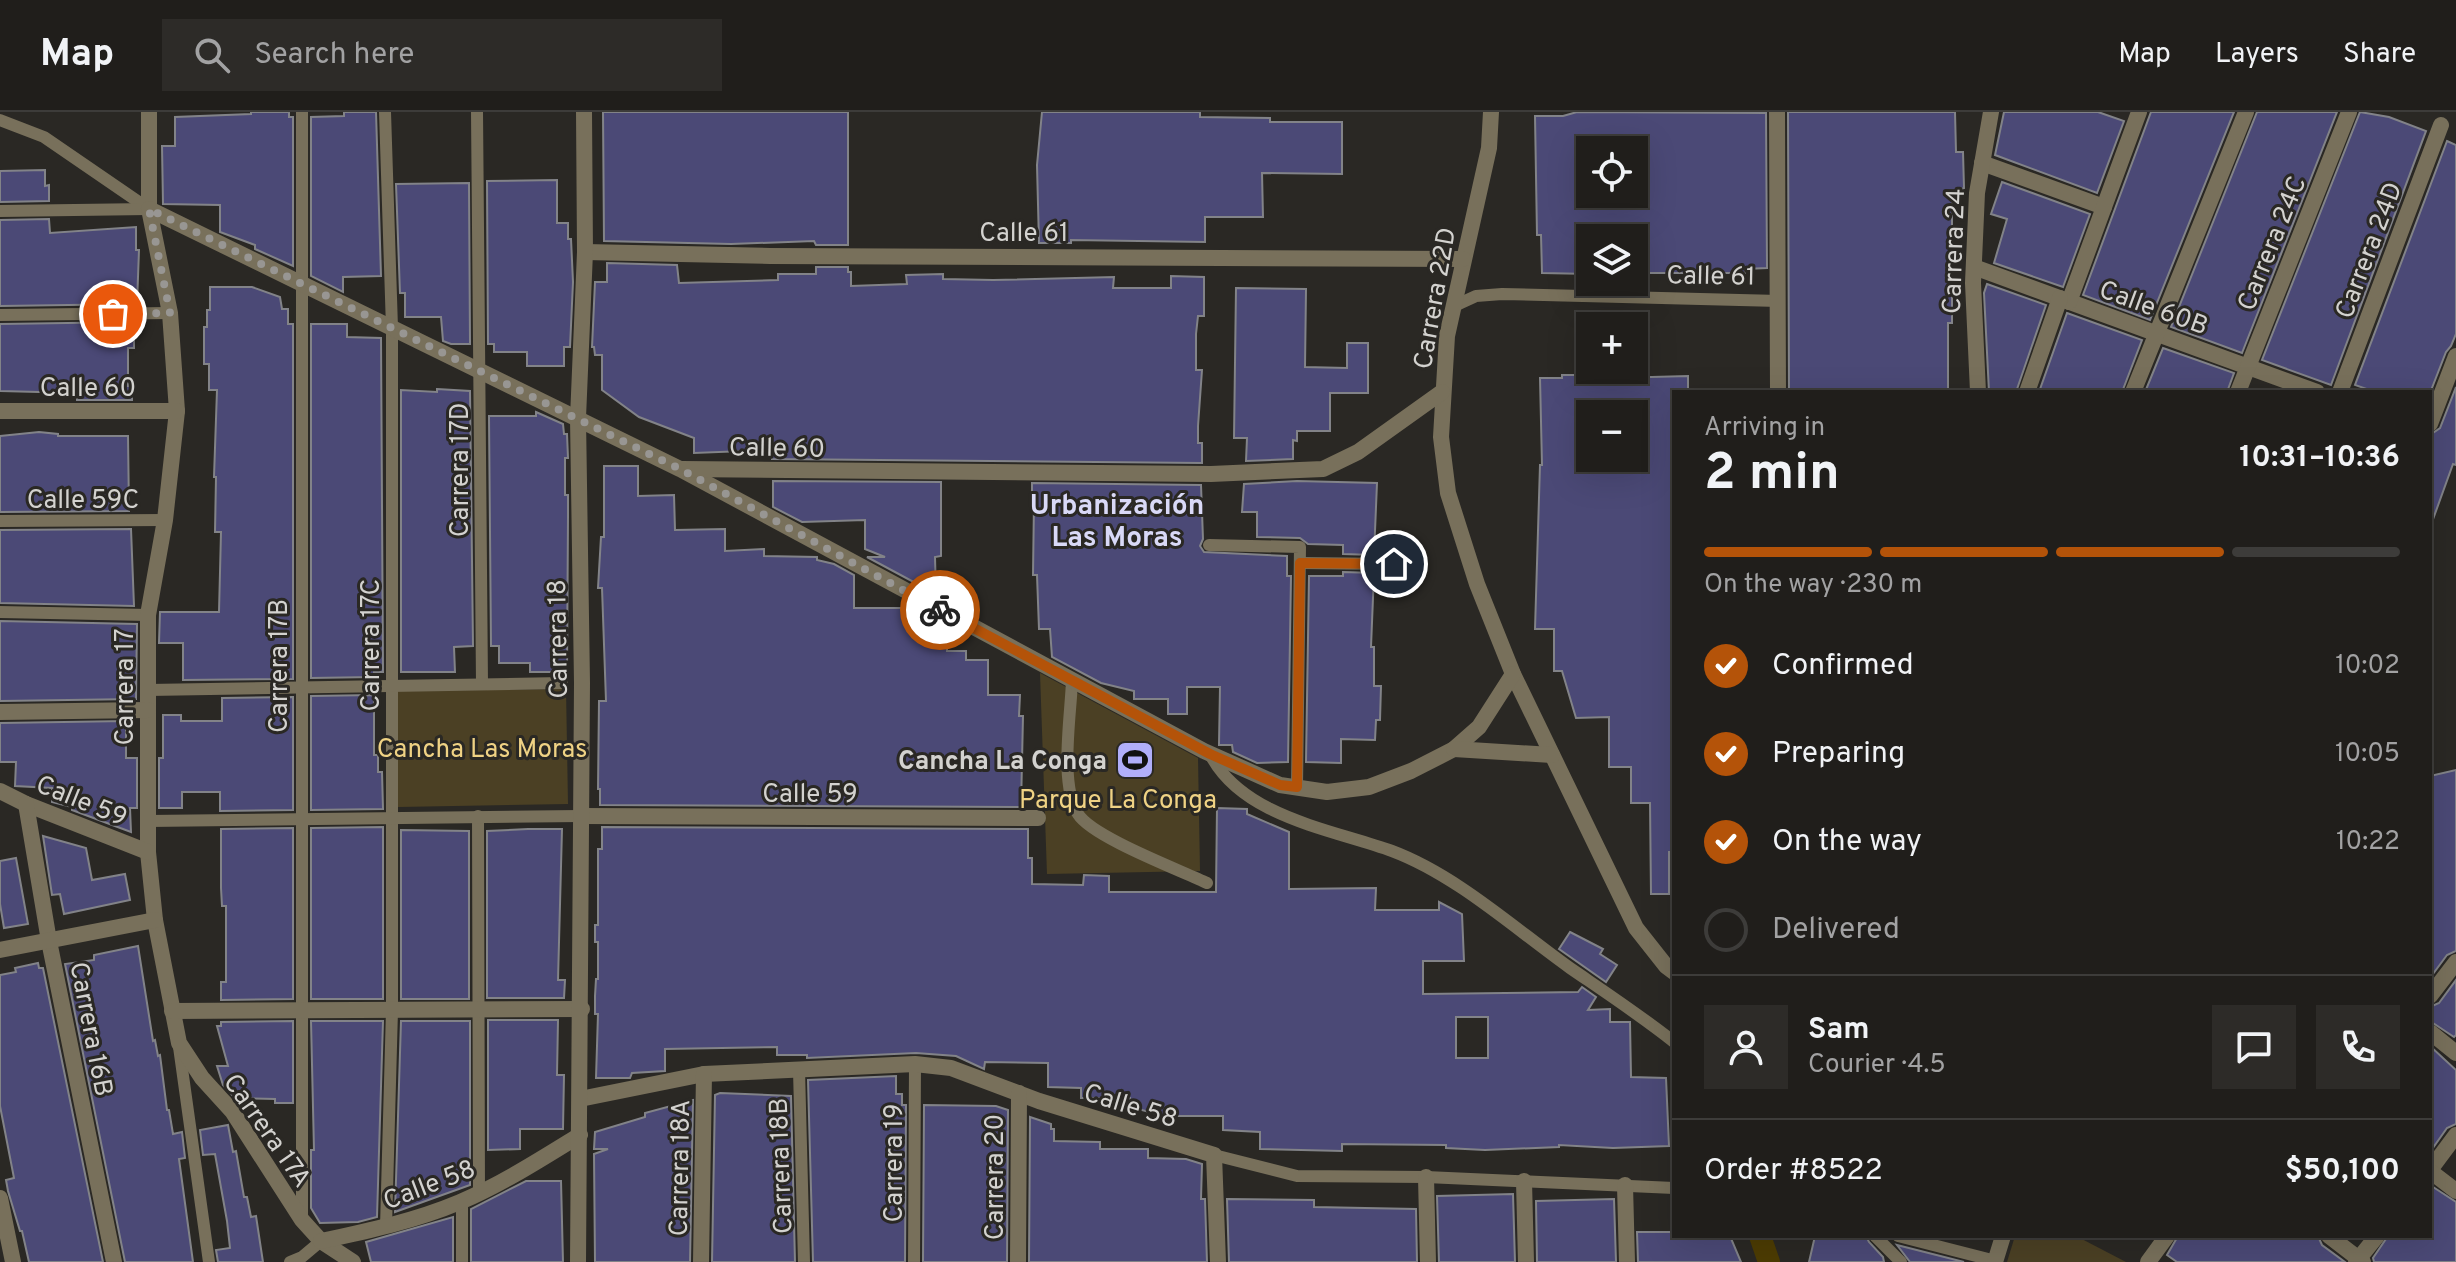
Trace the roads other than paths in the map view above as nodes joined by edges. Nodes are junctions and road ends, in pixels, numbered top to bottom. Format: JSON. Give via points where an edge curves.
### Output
{"nodes":[{"id":1,"x":149,"y":112,"type":"edge"},
{"id":2,"x":302,"y":112,"type":"edge"},
{"id":3,"x":385,"y":112,"type":"edge"},
{"id":4,"x":477,"y":112,"type":"edge"},
{"id":5,"x":584,"y":112,"type":"edge"},
{"id":6,"x":1491,"y":112,"type":"edge"},
{"id":7,"x":1777,"y":112,"type":"edge"},
{"id":8,"x":1991,"y":112,"type":"edge"},
{"id":9,"x":2246,"y":112,"type":"edge"},
{"id":10,"x":2349,"y":112,"type":"edge"},
{"id":11,"x":2133,"y":114,"type":"edge"},
{"id":12,"x":0,"y":120,"type":"edge"},
{"id":13,"x":2441,"y":125,"type":"dead end"},
{"id":14,"x":1982,"y":163,"type":"junction"},
{"id":15,"x":2104,"y":207,"type":"junction"},
{"id":16,"x":149,"y":209,"type":"junction"},
{"id":17,"x":0,"y":211,"type":"edge"},
{"id":18,"x":585,"y":252,"type":"junction"},
{"id":19,"x":1463,"y":259,"type":"junction"},
{"id":20,"x":1974,"y":267,"type":"junction"},
{"id":21,"x":302,"y":284,"type":"junction"},
{"id":22,"x":2064,"y":300,"type":"junction"},
{"id":23,"x":1779,"y":301,"type":"junction"},
{"id":24,"x":1452,"y":307,"type":"junction"},
{"id":25,"x":170,"y":313,"type":"junction"},
{"id":26,"x":0,"y":315,"type":"edge"},
{"id":27,"x":392,"y":328,"type":"junction"},
{"id":28,"x":2157,"y":333,"type":"junction"},
{"id":29,"x":2456,"y":356,"type":"edge"},
{"id":30,"x":2248,"y":367,"type":"junction"},
{"id":31,"x":480,"y":369,"type":"junction"},
{"id":32,"x":1778,"y":390,"type":"edge"},
{"id":33,"x":1978,"y":390,"type":"edge"},
{"id":34,"x":2028,"y":390,"type":"edge"},
{"id":35,"x":2134,"y":390,"type":"edge"},
{"id":36,"x":2239,"y":390,"type":"edge"},
{"id":37,"x":2311,"y":390,"type":"edge"},
{"id":38,"x":2341,"y":390,"type":"edge"},
{"id":39,"x":1442,"y":392,"type":"junction"},
{"id":40,"x":0,"y":411,"type":"edge"},
{"id":41,"x":177,"y":411,"type":"junction"},
{"id":42,"x":578,"y":418,"type":"junction"},
{"id":43,"x":2432,"y":419,"type":"edge"},
{"id":44,"x":680,"y":469,"type":"junction"},
{"id":45,"x":165,"y":520,"type":"junction"},
{"id":46,"x":0,"y":521,"type":"edge"},
{"id":47,"x":1209,"y":545,"type":"dead end"},
{"id":48,"x":1300,"y":563,"type":"junction"},
{"id":49,"x":1394,"y":564,"type":"dead end"},
{"id":50,"x":0,"y":612,"type":"edge"},
{"id":51,"x":148,"y":615,"type":"junction"},
{"id":52,"x":1513,"y":674,"type":"junction"},
{"id":53,"x":1072,"y":680,"type":"junction"},
{"id":54,"x":562,"y":683,"type":"dead end"},
{"id":55,"x":482,"y":684,"type":"junction"},
{"id":56,"x":392,"y":686,"type":"junction"},
{"id":57,"x":302,"y":687,"type":"junction"},
{"id":58,"x":148,"y":690,"type":"junction"},
{"id":59,"x":148,"y":710,"type":"junction"},
{"id":60,"x":0,"y":712,"type":"edge"},
{"id":61,"x":1454,"y":749,"type":"junction"},
{"id":62,"x":1210,"y":754,"type":"junction"},
{"id":63,"x":1552,"y":755,"type":"junction"},
{"id":64,"x":1297,"y":787,"type":"junction"},
{"id":65,"x":0,"y":791,"type":"edge"},
{"id":66,"x":26,"y":804,"type":"junction"},
{"id":67,"x":478,"y":816,"type":"junction"},
{"id":68,"x":581,"y":816,"type":"junction"},
{"id":69,"x":392,"y":817,"type":"junction"},
{"id":70,"x":1038,"y":818,"type":"dead end"},
{"id":71,"x":303,"y":819,"type":"junction"},
{"id":72,"x":148,"y":821,"type":"junction"},
{"id":73,"x":148,"y":852,"type":"junction"},
{"id":74,"x":1207,"y":883,"type":"dead end"},
{"id":75,"x":155,"y":920,"type":"junction"},
{"id":76,"x":49,"y":941,"type":"junction"},
{"id":77,"x":0,"y":950,"type":"edge"},
{"id":78,"x":2456,"y":962,"type":"edge"},
{"id":79,"x":1672,"y":970,"type":"edge"},
{"id":80,"x":2432,"y":993,"type":"edge"},
{"id":81,"x":582,"y":1009,"type":"junction"},
{"id":82,"x":392,"y":1010,"type":"junction"},
{"id":83,"x":477,"y":1010,"type":"junction"},
{"id":84,"x":172,"y":1011,"type":"junction"},
{"id":85,"x":304,"y":1011,"type":"junction"},
{"id":86,"x":2432,"y":1034,"type":"edge"},
{"id":87,"x":1672,"y":1040,"type":"edge"},
{"id":88,"x":179,"y":1043,"type":"junction"},
{"id":89,"x":2456,"y":1053,"type":"edge"},
{"id":90,"x":915,"y":1064,"type":"junction"},
{"id":91,"x":799,"y":1070,"type":"junction"},
{"id":92,"x":704,"y":1074,"type":"junction"},
{"id":93,"x":1019,"y":1093,"type":"junction"},
{"id":94,"x":580,"y":1099,"type":"junction"},
{"id":95,"x":580,"y":1135,"type":"junction"},
{"id":96,"x":2456,"y":1135,"type":"edge"},
{"id":97,"x":1214,"y":1155,"type":"junction"},
{"id":98,"x":2432,"y":1167,"type":"edge"},
{"id":99,"x":2432,"y":1172,"type":"edge"},
{"id":100,"x":1426,"y":1177,"type":"junction"},
{"id":101,"x":1524,"y":1181,"type":"junction"},
{"id":102,"x":1625,"y":1185,"type":"junction"},
{"id":103,"x":1672,"y":1188,"type":"edge"},
{"id":104,"x":2456,"y":1191,"type":"edge"},
{"id":105,"x":479,"y":1192,"type":"junction"},
{"id":106,"x":0,"y":1198,"type":"edge"},
{"id":107,"x":462,"y":1201,"type":"junction"},
{"id":108,"x":302,"y":1220,"type":"junction"},
{"id":109,"x":386,"y":1227,"type":"junction"},
{"id":110,"x":1877,"y":1238,"type":"edge"},
{"id":111,"x":1906,"y":1238,"type":"edge"},
{"id":112,"x":2002,"y":1238,"type":"edge"},
{"id":113,"x":2166,"y":1238,"type":"edge"},
{"id":114,"x":2331,"y":1238,"type":"edge"},
{"id":115,"x":2376,"y":1238,"type":"edge"},
{"id":116,"x":321,"y":1241,"type":"junction"},
{"id":117,"x":1996,"y":1261,"type":"edge"},
{"id":118,"x":2359,"y":1261,"type":"edge"},
{"id":119,"x":13,"y":1262,"type":"edge"},
{"id":120,"x":114,"y":1262,"type":"edge"},
{"id":121,"x":209,"y":1262,"type":"edge"},
{"id":122,"x":290,"y":1262,"type":"edge"},
{"id":123,"x":353,"y":1262,"type":"edge"},
{"id":124,"x":462,"y":1262,"type":"edge"},
{"id":125,"x":578,"y":1262,"type":"edge"},
{"id":126,"x":701,"y":1262,"type":"edge"},
{"id":127,"x":804,"y":1262,"type":"edge"},
{"id":128,"x":914,"y":1262,"type":"edge"},
{"id":129,"x":1018,"y":1262,"type":"edge"},
{"id":130,"x":1218,"y":1262,"type":"edge"},
{"id":131,"x":1428,"y":1262,"type":"edge"},
{"id":132,"x":1526,"y":1262,"type":"edge"},
{"id":133,"x":1627,"y":1262,"type":"edge"},
{"id":134,"x":1901,"y":1262,"type":"edge"},
{"id":135,"x":2148,"y":1262,"type":"edge"}],
"edges":[{"from":1,"to":16,"type":"street","name":"Carrera 17"},
{"from":2,"to":21,"type":"lane","name":"Carrera 17B"},
{"from":3,"to":27,"type":"lane","name":"Carrera 17C"},
{"from":4,"to":31,"type":"lane","name":"Carrera 17D"},
{"from":5,"to":18,"type":"street","name":"Carrera 18"},
{"from":6,"to":19,"type":"street","name":"Carrera 22D","via":[[1489,148]]},
{"from":7,"to":23,"type":"street"},
{"from":8,"to":14,"type":"street","name":"Carrera 24"},
{"from":9,"to":28,"type":"street"},
{"from":10,"to":30,"type":"street","name":"Carrera 24C"},
{"from":11,"to":15,"type":"street"},
{"from":12,"to":16,"type":"lane","via":[[44,137]]},
{"from":13,"to":38,"type":"street","name":"Carrera 24D"},
{"from":14,"to":15,"type":"street"},
{"from":14,"to":20,"type":"street","name":"Carrera 24"},
{"from":15,"to":22,"type":"street"},
{"from":16,"to":17,"type":"lane"},
{"from":16,"to":21,"type":"street","name":"Calle 60"},
{"from":16,"to":25,"type":"street","name":"Carrera 17"},
{"from":18,"to":19,"type":"street","name":"Calle 61"},
{"from":18,"to":42,"type":"street","name":"Carrera 18"},
{"from":19,"to":24,"type":"street","name":"Carrera 22D"},
{"from":20,"to":22,"type":"street","name":"Calle 60B"},
{"from":20,"to":33,"type":"street","name":"Carrera 24"},
{"from":21,"to":27,"type":"street","name":"Calle 60"},
{"from":21,"to":57,"type":"lane","name":"Carrera 17B"},
{"from":22,"to":28,"type":"street","name":"Calle 60B"},
{"from":22,"to":34,"type":"street"},
{"from":23,"to":24,"type":"lane","name":"Calle 61","via":[[1502,294],[1476,296]]},
{"from":23,"to":32,"type":"street"},
{"from":24,"to":39,"type":"street","name":"Carrera 22D"},
{"from":25,"to":26,"type":"lane"},
{"from":25,"to":41,"type":"street","name":"Carrera 17"},
{"from":27,"to":31,"type":"street","name":"Calle 60"},
{"from":27,"to":56,"type":"lane","name":"Carrera 17C"},
{"from":28,"to":30,"type":"street","name":"Calle 60B"},
{"from":28,"to":35,"type":"street"},
{"from":29,"to":43,"type":"street"},
{"from":30,"to":36,"type":"street","name":"Carrera 24C"},
{"from":30,"to":37,"type":"street","name":"Calle 60B"},
{"from":31,"to":42,"type":"street","name":"Calle 60"},
{"from":31,"to":55,"type":"lane","name":"Carrera 17D"},
{"from":39,"to":44,"type":"street","name":"Calle 60","via":[[1358,452],[1323,469],[1211,474]]},
{"from":39,"to":52,"type":"street","name":"Carrera 22D","via":[[1448,493]]},
{"from":40,"to":41,"type":"street","name":"Calle 60"},
{"from":41,"to":45,"type":"street","name":"Carrera 17"},
{"from":42,"to":44,"type":"street","name":"Calle 60"},
{"from":42,"to":68,"type":"street","name":"Carrera 18"},
{"from":44,"to":53,"type":"street"},
{"from":45,"to":46,"type":"lane","name":"Calle 59C"},
{"from":45,"to":51,"type":"street","name":"Carrera 17"},
{"from":47,"to":48,"type":"lane","via":[[1300,547]]},
{"from":48,"to":49,"type":"lane"},
{"from":48,"to":64,"type":"lane"},
{"from":50,"to":51,"type":"lane"},
{"from":51,"to":58,"type":"street","name":"Carrera 17"},
{"from":52,"to":61,"type":"street","via":[[1479,727]]},
{"from":52,"to":63,"type":"street","name":"Carrera 22D"},
{"from":53,"to":62,"type":"street"},
{"from":53,"to":74,"type":"lane","via":[[1069,779],[1078,815],[1119,842]]},
{"from":54,"to":55,"type":"lane"},
{"from":55,"to":56,"type":"lane"},
{"from":56,"to":57,"type":"lane"},
{"from":56,"to":69,"type":"lane","name":"Carrera 17C"},
{"from":57,"to":58,"type":"lane"},
{"from":57,"to":71,"type":"lane","name":"Carrera 17B"},
{"from":58,"to":59,"type":"street","name":"Carrera 17"},
{"from":59,"to":60,"type":"street"},
{"from":59,"to":72,"type":"street","name":"Carrera 17"},
{"from":61,"to":63,"type":"street"},
{"from":61,"to":64,"type":"street","via":[[1369,787],[1327,792]]},
{"from":62,"to":64,"type":"street","via":[[1280,785]]},
{"from":62,"to":87,"type":"lane","via":[[1219,772],[1247,796],[1436,872]]},
{"from":63,"to":79,"type":"street","name":"Carrera 22D","via":[[1636,928]]},
{"from":65,"to":66,"type":"street","name":"Calle 59"},
{"from":66,"to":73,"type":"street","name":"Calle 59"},
{"from":66,"to":76,"type":"street","name":"Carrera 16B"},
{"from":67,"to":68,"type":"lane"},
{"from":67,"to":69,"type":"lane"},
{"from":67,"to":83,"type":"lane"},
{"from":68,"to":70,"type":"street","name":"Calle 59"},
{"from":68,"to":81,"type":"street","name":"Carrera 18"},
{"from":69,"to":71,"type":"lane"},
{"from":69,"to":82,"type":"lane","name":"Carrera 17C"},
{"from":71,"to":72,"type":"lane"},
{"from":71,"to":85,"type":"lane","name":"Carrera 17B"},
{"from":72,"to":73,"type":"street","name":"Carrera 17"},
{"from":73,"to":75,"type":"street","name":"Carrera 17"},
{"from":75,"to":76,"type":"street"},
{"from":75,"to":84,"type":"street","name":"Carrera 17"},
{"from":76,"to":77,"type":"street"},
{"from":76,"to":120,"type":"street","name":"Carrera 16B"},
{"from":78,"to":80,"type":"street"},
{"from":81,"to":83,"type":"street"},
{"from":81,"to":94,"type":"street","name":"Carrera 18"},
{"from":82,"to":83,"type":"street"},
{"from":82,"to":85,"type":"street"},
{"from":82,"to":109,"type":"lane","name":"Carrera 17C"},
{"from":83,"to":105,"type":"lane"},
{"from":84,"to":85,"type":"street"},
{"from":84,"to":88,"type":"street","name":"Carrera 17"},
{"from":85,"to":108,"type":"lane","name":"Carrera 17B"},
{"from":86,"to":89,"type":"street"},
{"from":88,"to":108,"type":"street","name":"Carrera 17A","via":[[232,1111]]},
{"from":88,"to":121,"type":"lane","name":"Carrera 17"},
{"from":90,"to":91,"type":"street","name":"Calle 58"},
{"from":90,"to":93,"type":"street","name":"Calle 58","via":[[951,1068]]},
{"from":90,"to":128,"type":"lane","name":"Carrera 19"},
{"from":91,"to":92,"type":"street","name":"Calle 58"},
{"from":91,"to":127,"type":"lane","name":"Carrera 18B"},
{"from":92,"to":94,"type":"street","name":"Calle 58"},
{"from":92,"to":126,"type":"street","name":"Carrera 18A"},
{"from":93,"to":97,"type":"street","name":"Calle 58"},
{"from":93,"to":129,"type":"street","name":"Carrera 20"},
{"from":94,"to":95,"type":"street","name":"Carrera 18"},
{"from":95,"to":105,"type":"street","name":"Calle 58"},
{"from":95,"to":125,"type":"street","name":"Carrera 18"},
{"from":96,"to":98,"type":"street"},
{"from":97,"to":100,"type":"lane","name":"Calle 58","via":[[1297,1176]]},
{"from":97,"to":130,"type":"street"},
{"from":99,"to":104,"type":"street"},
{"from":100,"to":101,"type":"lane","name":"Calle 58"},
{"from":100,"to":131,"type":"street"},
{"from":101,"to":102,"type":"lane","name":"Calle 58"},
{"from":101,"to":132,"type":"street"},
{"from":102,"to":103,"type":"lane","name":"Calle 58"},
{"from":102,"to":133,"type":"street"},
{"from":105,"to":107,"type":"street","name":"Calle 58"},
{"from":106,"to":119,"type":"street"},
{"from":107,"to":109,"type":"street","name":"Calle 58"},
{"from":107,"to":124,"type":"lane"},
{"from":108,"to":116,"type":"street","name":"Carrera 17A"},
{"from":109,"to":116,"type":"street","name":"Calle 58"},
{"from":110,"to":134,"type":"lane"},
{"from":111,"to":117,"type":"lane"},
{"from":112,"to":117,"type":"street"},
{"from":113,"to":135,"type":"street"},
{"from":114,"to":118,"type":"street"},
{"from":115,"to":118,"type":"street"},
{"from":116,"to":122,"type":"lane","name":"Calle 58"},
{"from":116,"to":123,"type":"street"}]}
